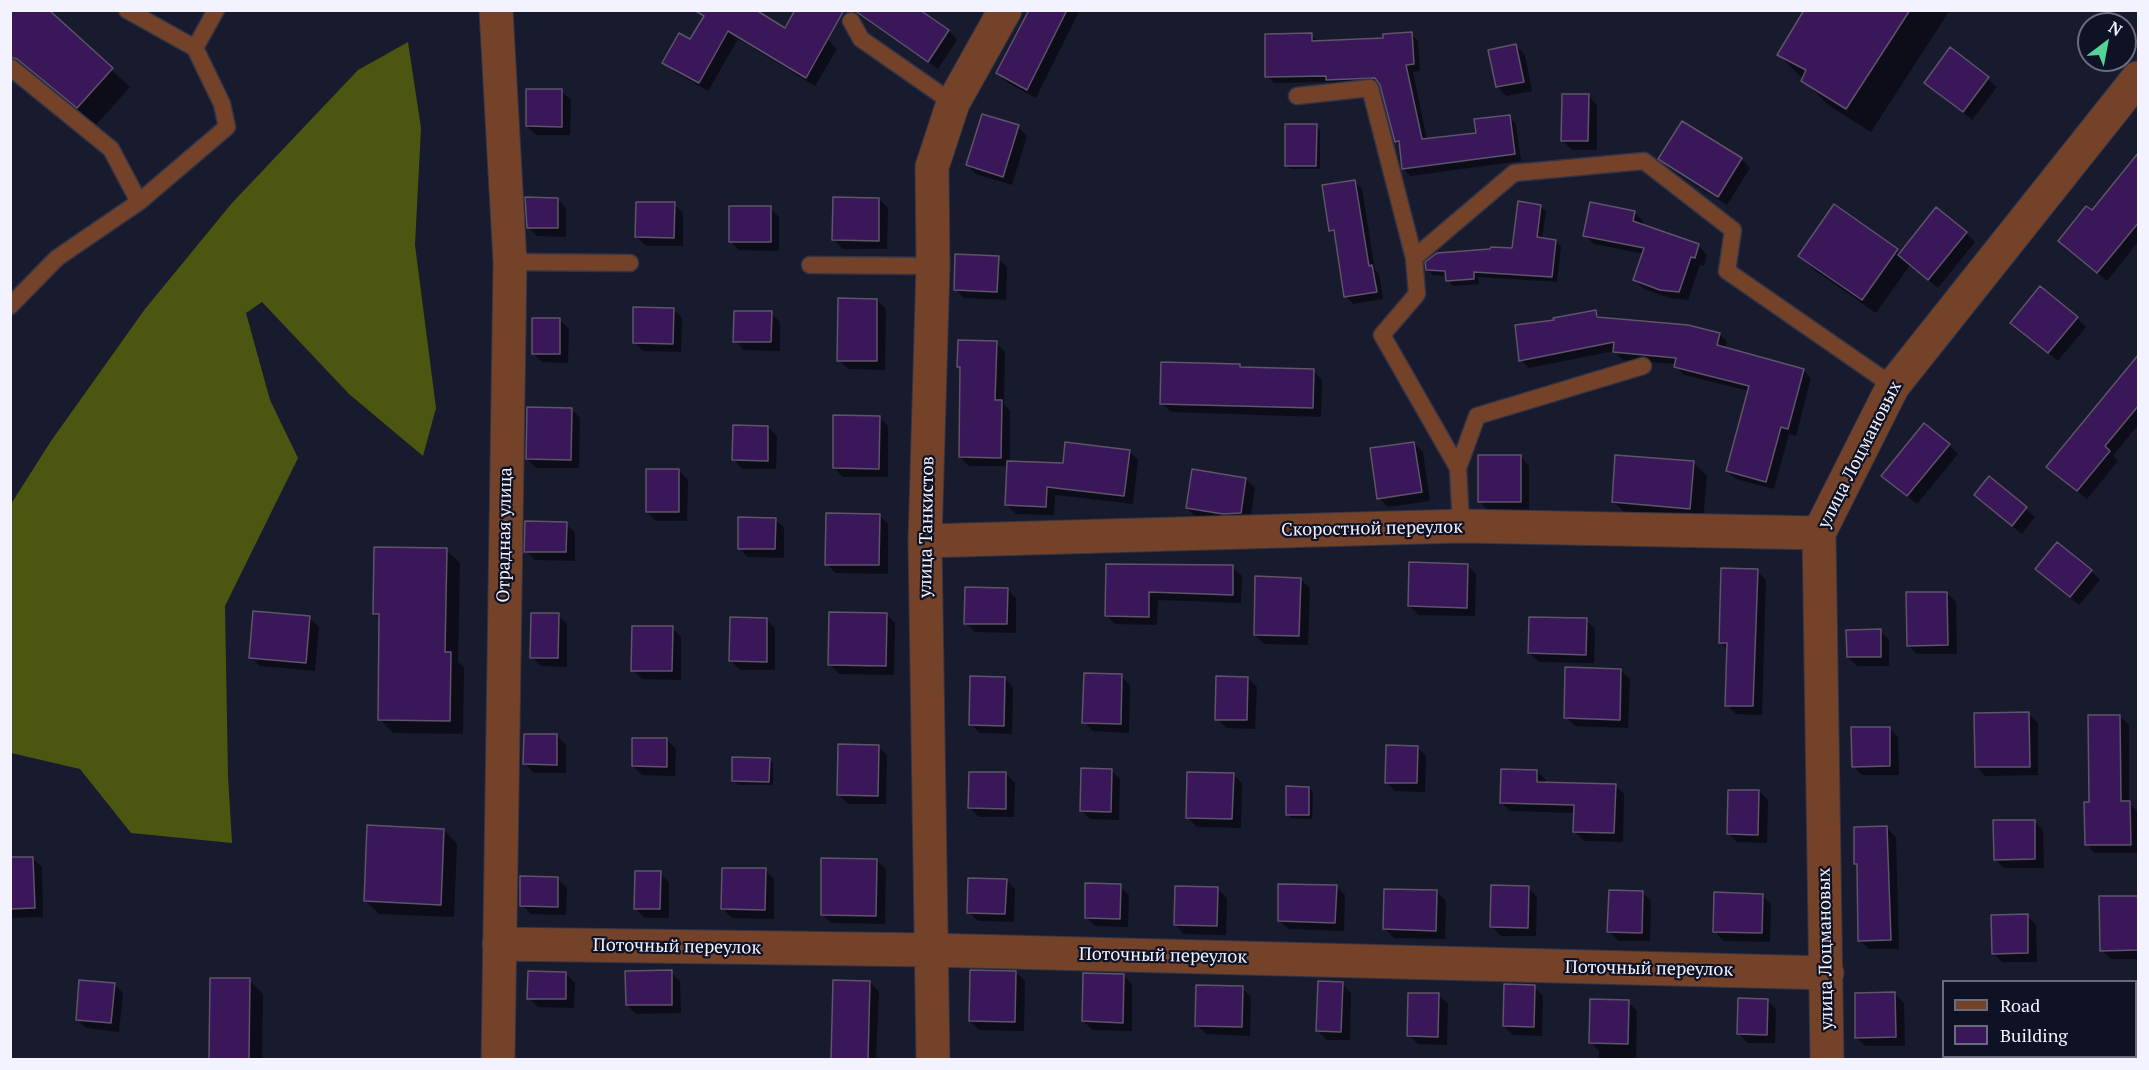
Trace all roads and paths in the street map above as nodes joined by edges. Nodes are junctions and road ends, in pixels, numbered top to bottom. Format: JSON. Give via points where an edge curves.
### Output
{"nodes":[{"id":1,"x":127,"y":10,"type":"edge"},
{"id":2,"x":216,"y":10,"type":"edge"},
{"id":3,"x":496,"y":10,"type":"edge"},
{"id":4,"x":1005,"y":10,"type":"edge"},
{"id":5,"x":851,"y":21,"type":"dead end"},
{"id":6,"x":195,"y":48,"type":"junction"},
{"id":7,"x":10,"y":68,"type":"edge"},
{"id":8,"x":2139,"y":78,"type":"edge"},
{"id":9,"x":1297,"y":96,"type":"dead end"},
{"id":10,"x":954,"y":103,"type":"junction"},
{"id":11,"x":139,"y":202,"type":"junction"},
{"id":12,"x":1414,"y":258,"type":"junction"},
{"id":13,"x":510,"y":262,"type":"junction"},
{"id":14,"x":630,"y":262,"type":"dead end"},
{"id":15,"x":810,"y":265,"type":"dead end"},
{"id":16,"x":933,"y":266,"type":"junction"},
{"id":17,"x":10,"y":306,"type":"edge"},
{"id":18,"x":1643,"y":366,"type":"dead end"},
{"id":19,"x":1893,"y":386,"type":"junction"},
{"id":20,"x":1458,"y":468,"type":"junction"},
{"id":21,"x":1461,"y":526,"type":"junction"},
{"id":22,"x":1819,"y":533,"type":"junction"},
{"id":23,"x":925,"y":541,"type":"junction"},
{"id":24,"x":499,"y":944,"type":"junction"},
{"id":25,"x":930,"y":951,"type":"junction"},
{"id":26,"x":1827,"y":974,"type":"junction"},
{"id":27,"x":498,"y":1059,"type":"edge"},
{"id":28,"x":933,"y":1059,"type":"edge"},
{"id":29,"x":1827,"y":1059,"type":"edge"}],
"edges":[{"from":1,"to":6,"type":"lane"},
{"from":2,"to":6,"type":"lane"},
{"from":3,"to":13,"type":"street","name":"Отрадная улица"},
{"from":4,"to":10,"type":"street","name":"улица Танкистов"},
{"from":5,"to":10,"type":"lane","via":[[861,39]]},
{"from":6,"to":11,"type":"lane","via":[[222,104],[227,127]]},
{"from":7,"to":11,"type":"lane","via":[[111,149]]},
{"from":8,"to":19,"type":"street","name":"улица Лоцмановых"},
{"from":9,"to":12,"type":"lane","via":[[1370,88]]},
{"from":10,"to":16,"type":"street","name":"улица Танкистов","via":[[932,167]]},
{"from":11,"to":17,"type":"lane","via":[[57,258]]},
{"from":12,"to":19,"type":"lane","via":[[1514,173],[1644,161],[1733,230],[1727,272]]},
{"from":12,"to":20,"type":"lane","via":[[1417,294],[1382,335]]},
{"from":13,"to":14,"type":"lane"},
{"from":13,"to":24,"type":"street","name":"Отрадная улица"},
{"from":15,"to":16,"type":"lane"},
{"from":16,"to":23,"type":"street","name":"улица Танкистов"},
{"from":18,"to":20,"type":"lane","via":[[1477,416]]},
{"from":19,"to":22,"type":"street","name":"улица Лоцмановых"},
{"from":20,"to":21,"type":"lane"},
{"from":21,"to":22,"type":"street","name":"Скоростной переулок"},
{"from":21,"to":23,"type":"street","name":"Скоростной переулок"},
{"from":22,"to":26,"type":"street","name":"улица Лоцмановых"},
{"from":23,"to":25,"type":"street","name":"улица Танкистов"},
{"from":24,"to":25,"type":"street","name":"Поточный переулок"},
{"from":24,"to":27,"type":"street","name":"Отрадная улица"},
{"from":25,"to":26,"type":"street","name":"Поточный переулок"},
{"from":25,"to":28,"type":"street","name":"улица Танкистов"},
{"from":26,"to":29,"type":"street","name":"улица Лоцмановых"}]}
